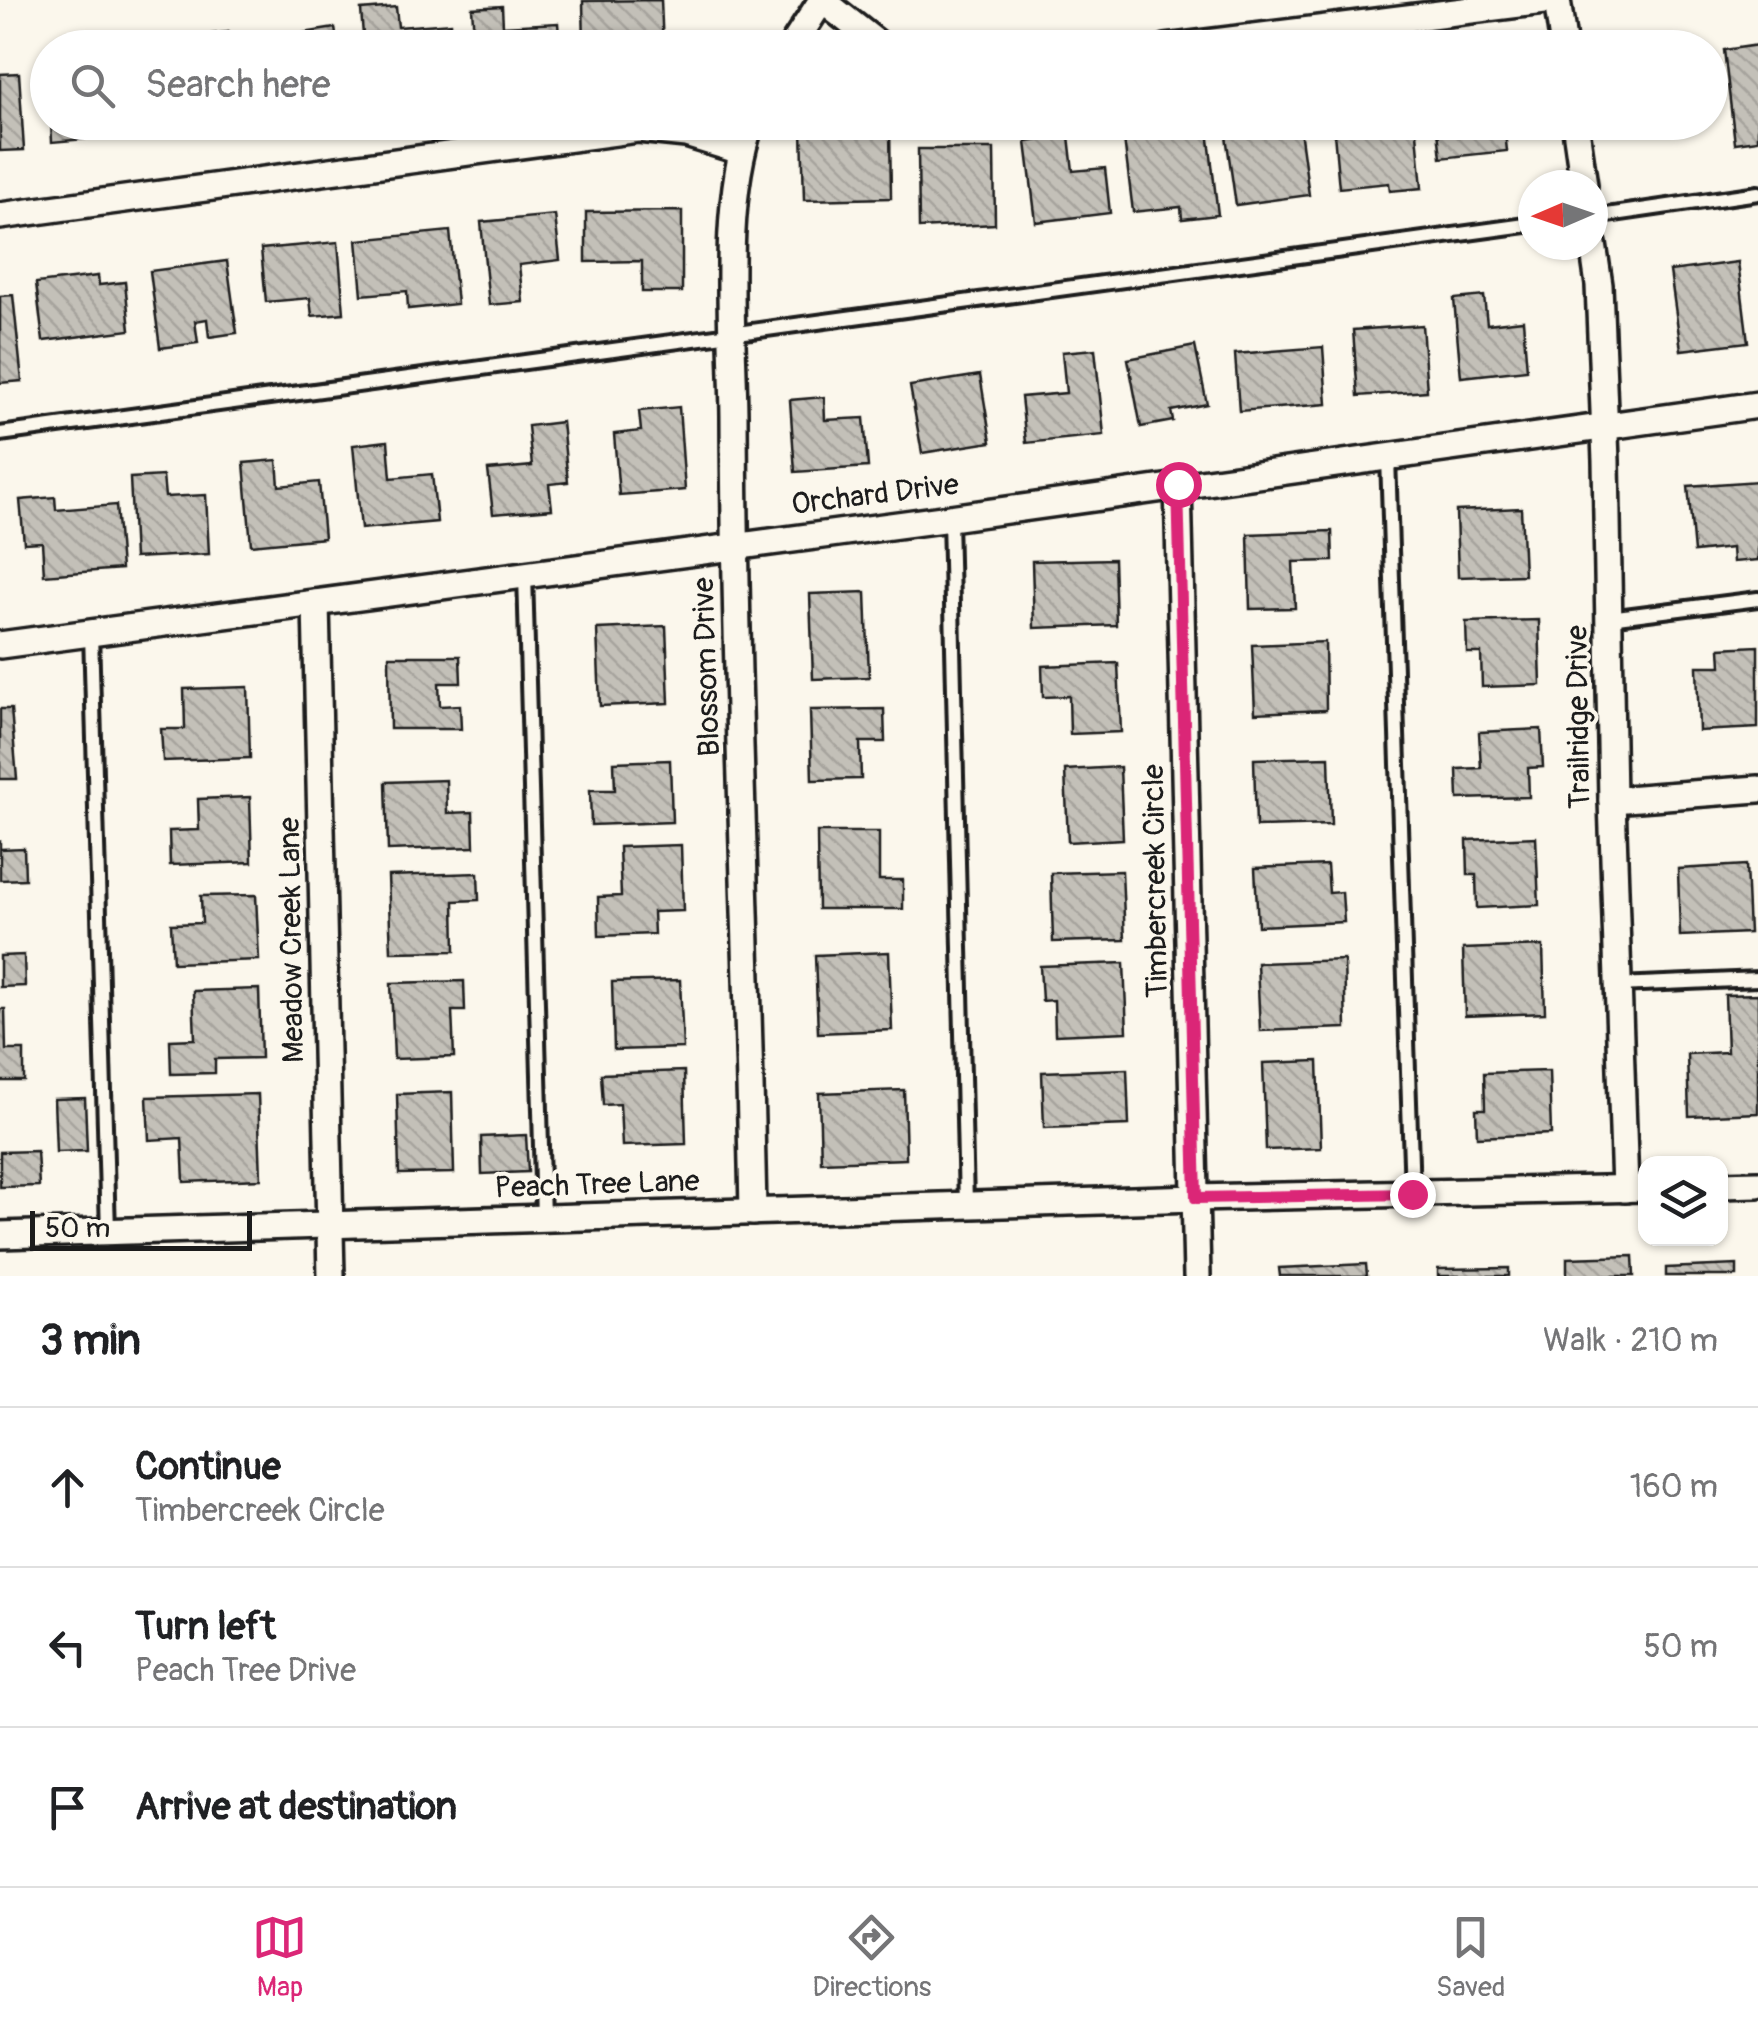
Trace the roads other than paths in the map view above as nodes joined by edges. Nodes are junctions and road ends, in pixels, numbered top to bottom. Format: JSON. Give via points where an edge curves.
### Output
{"nodes":[{"id":1,"x":822,"y":0,"type":"edge"},
{"id":2,"x":1555,"y":0,"type":"edge"},
{"id":3,"x":803,"y":30,"type":"edge"},
{"id":4,"x":860,"y":30,"type":"edge"},
{"id":5,"x":1312,"y":30,"type":"edge"},
{"id":6,"x":1561,"y":30,"type":"edge"},
{"id":7,"x":564,"y":140,"type":"edge"},
{"id":8,"x":705,"y":140,"type":"edge"},
{"id":9,"x":745,"y":140,"type":"edge"},
{"id":10,"x":1578,"y":140,"type":"edge"},
{"id":11,"x":741,"y":151,"type":"junction"},
{"id":12,"x":1582,"y":170,"type":"edge"},
{"id":13,"x":1758,"y":192,"type":"edge"},
{"id":14,"x":1608,"y":215,"type":"edge"},
{"id":15,"x":0,"y":216,"type":"edge"},
{"id":16,"x":1518,"y":226,"type":"edge"},
{"id":17,"x":1595,"y":260,"type":"edge"},
{"id":18,"x":734,"y":333,"type":"junction"},
{"id":19,"x":1758,"y":404,"type":"edge"},
{"id":20,"x":1604,"y":424,"type":"junction"},
{"id":21,"x":0,"y":434,"type":"edge"},
{"id":22,"x":1388,"y":454,"type":"junction"},
{"id":23,"x":1178,"y":484,"type":"junction"},
{"id":24,"x":950,"y":518,"type":"junction"},
{"id":25,"x":734,"y":546,"type":"junction"},
{"id":26,"x":525,"y":574,"type":"junction"},
{"id":27,"x":1758,"y":600,"type":"edge"},
{"id":28,"x":316,"y":602,"type":"junction"},
{"id":29,"x":1609,"y":618,"type":"junction"},
{"id":30,"x":91,"y":633,"type":"junction"},
{"id":31,"x":0,"y":645,"type":"edge"},
{"id":32,"x":1758,"y":788,"type":"edge"},
{"id":33,"x":1612,"y":800,"type":"junction"},
{"id":34,"x":1758,"y":979,"type":"edge"},
{"id":35,"x":1618,"y":985,"type":"junction"},
{"id":36,"x":1758,"y":1184,"type":"edge"},
{"id":37,"x":1728,"y":1186,"type":"edge"},
{"id":38,"x":1635,"y":1188,"type":"edge"},
{"id":39,"x":1412,"y":1194,"type":"junction"},
{"id":40,"x":1196,"y":1198,"type":"junction"},
{"id":41,"x":966,"y":1205,"type":"junction"},
{"id":42,"x":753,"y":1212,"type":"junction"},
{"id":43,"x":543,"y":1218,"type":"junction"},
{"id":44,"x":329,"y":1225,"type":"junction"},
{"id":45,"x":108,"y":1232,"type":"junction"},
{"id":46,"x":0,"y":1235,"type":"edge"},
{"id":47,"x":330,"y":1276,"type":"edge"},
{"id":48,"x":1198,"y":1276,"type":"edge"}],
"edges":[{"from":1,"to":3,"type":"street"},
{"from":1,"to":4,"type":"street"},
{"from":2,"to":5,"type":"street"},
{"from":2,"to":6,"type":"street"},
{"from":7,"to":15,"type":"street"},
{"from":8,"to":11,"type":"street"},
{"from":9,"to":11,"type":"street","name":"Blossom Drive"},
{"from":10,"to":12,"type":"street"},
{"from":11,"to":18,"type":"street","name":"Blossom Drive","via":[[733,216]]},
{"from":13,"to":14,"type":"lane"},
{"from":16,"to":18,"type":"lane"},
{"from":17,"to":20,"type":"street","name":"Trailridge Drive"},
{"from":18,"to":21,"type":"lane"},
{"from":18,"to":25,"type":"street","name":"Blossom Drive"},
{"from":19,"to":20,"type":"street","name":"Orchard Drive"},
{"from":20,"to":22,"type":"street","name":"Orchard Drive"},
{"from":20,"to":29,"type":"street","name":"Trailridge Drive"},
{"from":22,"to":23,"type":"street","name":"Orchard Drive"},
{"from":22,"to":39,"type":"lane"},
{"from":23,"to":24,"type":"street","name":"Orchard Drive"},
{"from":23,"to":40,"type":"street","name":"Timbercreek Circle"},
{"from":24,"to":25,"type":"street","name":"Orchard Drive"},
{"from":24,"to":41,"type":"lane"},
{"from":25,"to":26,"type":"street","name":"Orchard Drive"},
{"from":25,"to":42,"type":"street","name":"Blossom Drive"},
{"from":26,"to":28,"type":"street","name":"Orchard Drive"},
{"from":26,"to":43,"type":"lane"},
{"from":27,"to":29,"type":"lane"},
{"from":28,"to":30,"type":"street","name":"Orchard Drive"},
{"from":28,"to":44,"type":"street","name":"Meadow Creek Lane"},
{"from":29,"to":33,"type":"street","name":"Trailridge Drive"},
{"from":30,"to":31,"type":"street","name":"Orchard Drive"},
{"from":30,"to":45,"type":"lane"},
{"from":32,"to":33,"type":"street"},
{"from":33,"to":35,"type":"street","name":"Trailridge Drive"},
{"from":34,"to":35,"type":"lane"},
{"from":35,"to":38,"type":"street","name":"Trailridge Drive"},
{"from":36,"to":37,"type":"street"},
{"from":38,"to":39,"type":"street","name":"Peach Tree Lane"},
{"from":39,"to":40,"type":"street","name":"Peach Tree Lane"},
{"from":40,"to":41,"type":"street","name":"Peach Tree Lane"},
{"from":40,"to":48,"type":"street","name":"Timbercreek Circle"},
{"from":41,"to":42,"type":"street","name":"Peach Tree Lane"},
{"from":42,"to":43,"type":"street","name":"Peach Tree Lane"},
{"from":43,"to":44,"type":"street","name":"Peach Tree Lane"},
{"from":44,"to":45,"type":"street","name":"Peach Tree Lane"},
{"from":44,"to":47,"type":"street","name":"Meadow Creek Lane"},
{"from":45,"to":46,"type":"street","name":"Peach Tree Lane"}]}
